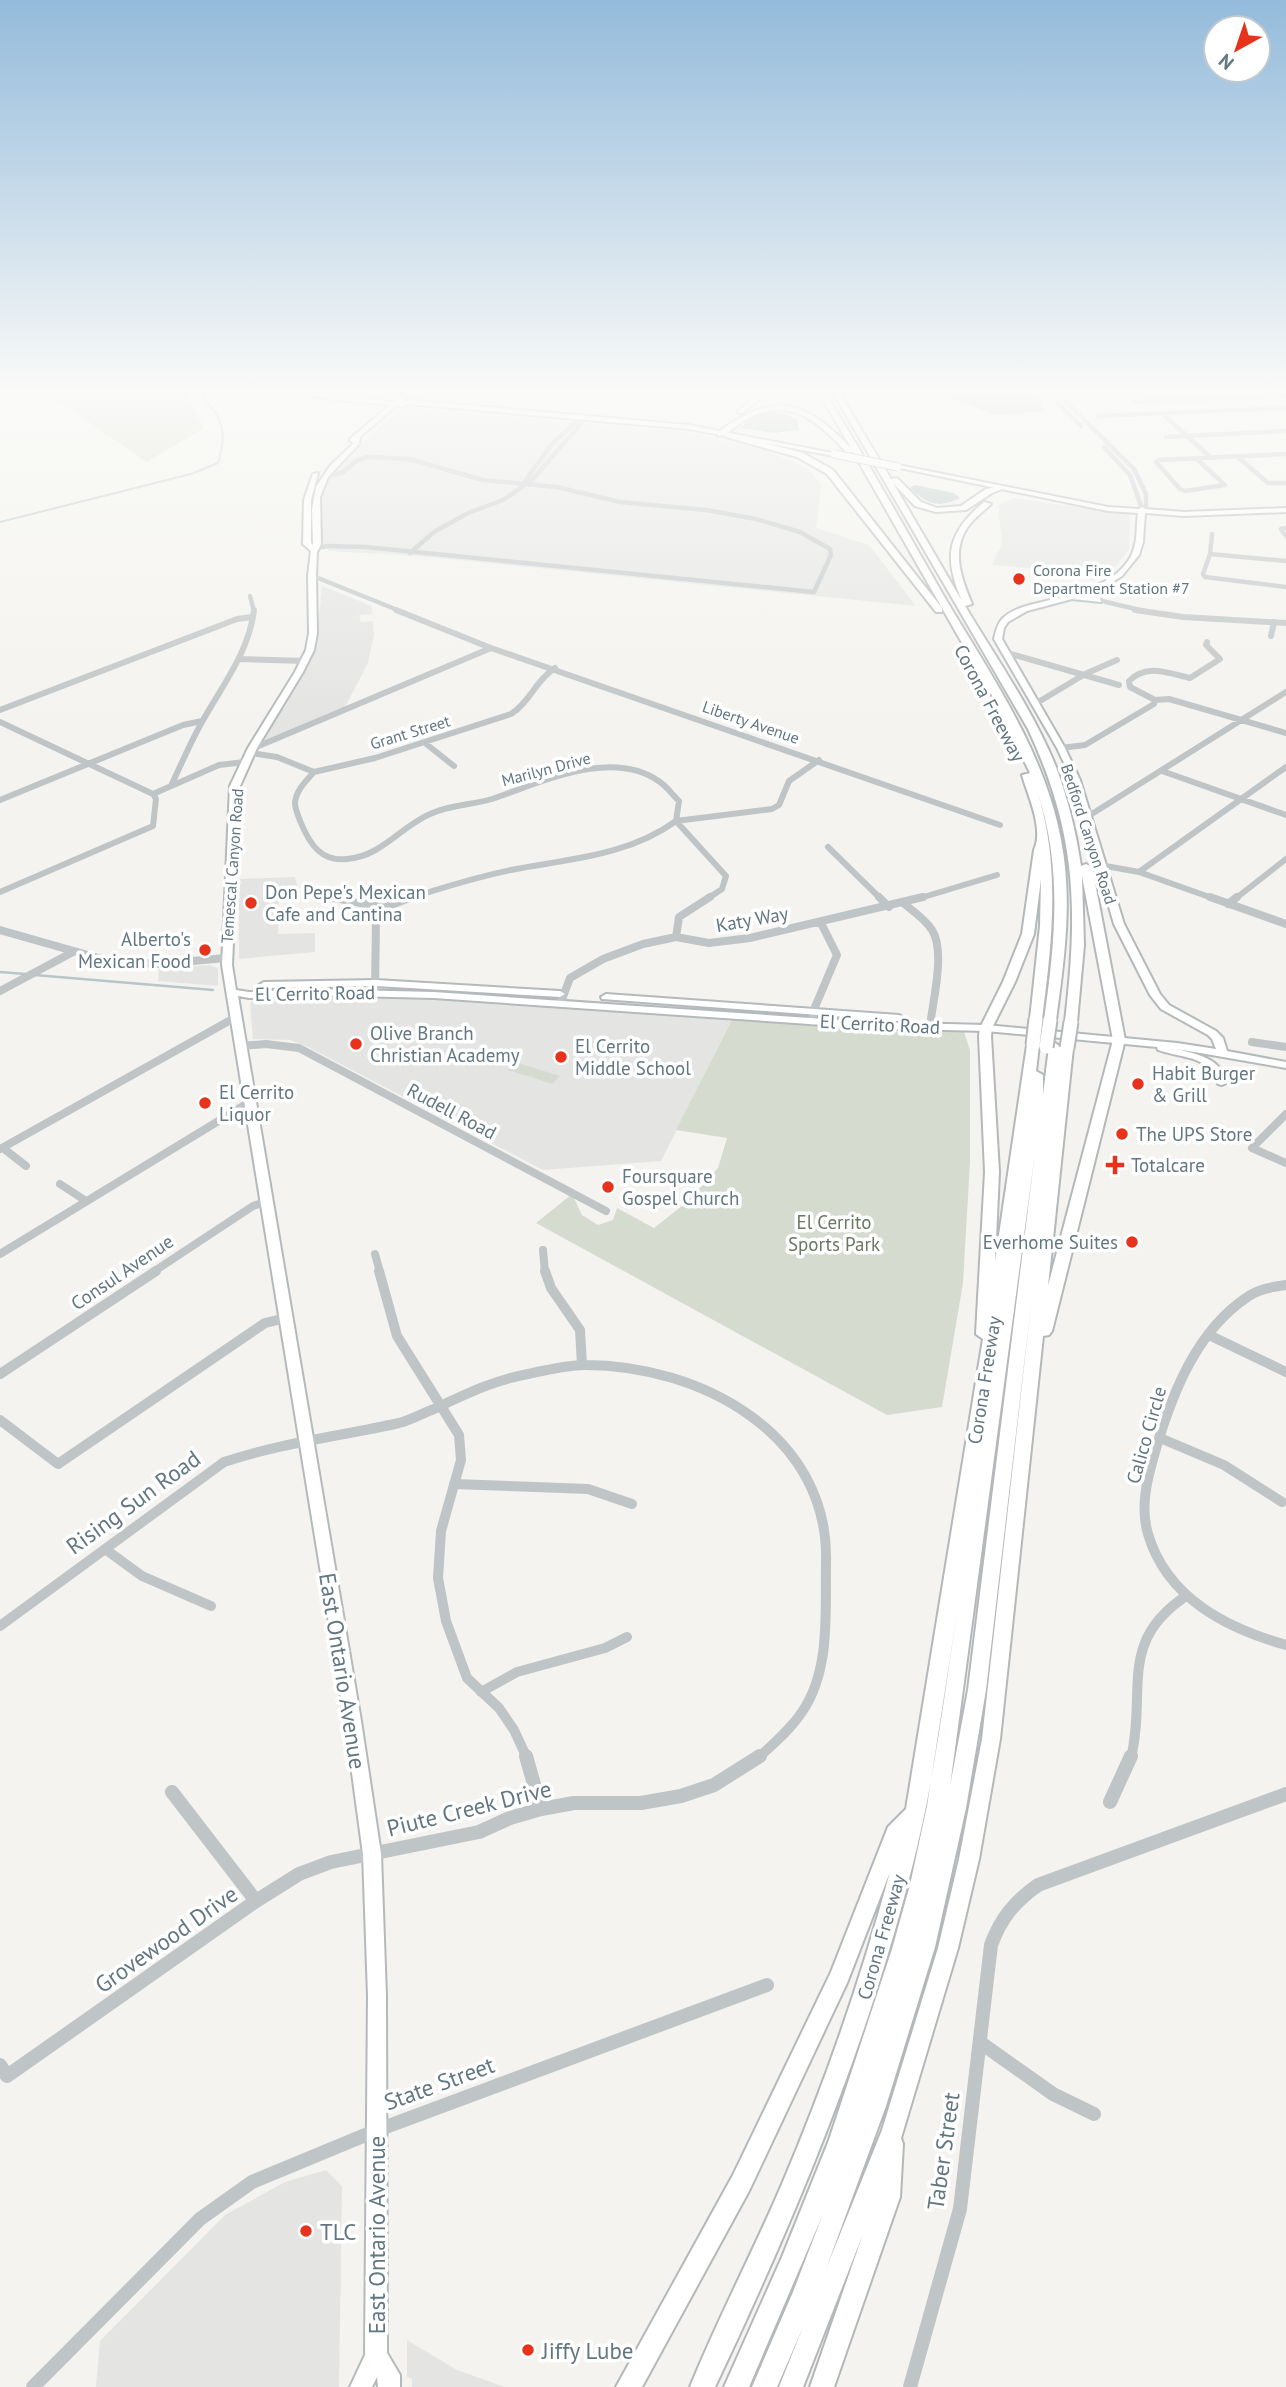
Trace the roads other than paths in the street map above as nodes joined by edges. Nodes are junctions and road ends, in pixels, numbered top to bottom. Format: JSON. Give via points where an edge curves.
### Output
{"nodes":[{"id":1,"x":306,"y":500,"type":"edge"},
{"id":2,"x":315,"y":500,"type":"edge"},
{"id":3,"x":502,"y":500,"type":"edge"},
{"id":4,"x":613,"y":500,"type":"edge"},
{"id":5,"x":852,"y":500,"type":"edge"},
{"id":6,"x":878,"y":500,"type":"edge"},
{"id":7,"x":884,"y":500,"type":"edge"},
{"id":8,"x":899,"y":500,"type":"edge"},
{"id":9,"x":913,"y":500,"type":"edge"},
{"id":10,"x":976,"y":500,"type":"edge"},
{"id":11,"x":992,"y":500,"type":"edge"},
{"id":12,"x":1060,"y":500,"type":"edge"},
{"id":13,"x":1139,"y":500,"type":"edge"},
{"id":14,"x":1147,"y":500,"type":"edge"},
{"id":15,"x":1286,"y":508,"type":"edge"},
{"id":16,"x":1142,"y":511,"type":"junction"},
{"id":17,"x":1284,"y":529,"type":"edge"},
{"id":18,"x":1212,"y":534,"type":"dead end"},
{"id":19,"x":1286,"y":536,"type":"edge"},
{"id":20,"x":313,"y":549,"type":"junction"},
{"id":21,"x":928,"y":549,"type":"junction"},
{"id":22,"x":410,"y":553,"type":"junction"},
{"id":23,"x":1210,"y":554,"type":"junction"},
{"id":24,"x":1286,"y":561,"type":"edge"},
{"id":25,"x":313,"y":576,"type":"junction"},
{"id":26,"x":1098,"y":586,"type":"junction"},
{"id":27,"x":1286,"y":587,"type":"edge"},
{"id":28,"x":1083,"y":593,"type":"junction"},
{"id":29,"x":250,"y":596,"type":"dead end"},
{"id":30,"x":1067,"y":598,"type":"junction"},
{"id":31,"x":1098,"y":600,"type":"junction"},
{"id":32,"x":942,"y":614,"type":"junction"},
{"id":33,"x":252,"y":617,"type":"junction"},
{"id":34,"x":968,"y":618,"type":"junction"},
{"id":35,"x":1275,"y":622,"type":"junction"},
{"id":36,"x":1286,"y":623,"type":"edge"},
{"id":37,"x":1271,"y":636,"type":"dead end"},
{"id":38,"x":1207,"y":642,"type":"dead end"},
{"id":39,"x":491,"y":648,"type":"junction"},
{"id":40,"x":1004,"y":652,"type":"junction"},
{"id":41,"x":240,"y":659,"type":"junction"},
{"id":42,"x":1117,"y":660,"type":"dead end"},
{"id":43,"x":306,"y":661,"type":"junction"},
{"id":44,"x":555,"y":668,"type":"junction"},
{"id":45,"x":1085,"y":674,"type":"junction"},
{"id":46,"x":1119,"y":685,"type":"dead end"},
{"id":47,"x":1286,"y":692,"type":"edge"},
{"id":48,"x":1154,"y":700,"type":"junction"},
{"id":49,"x":1035,"y":704,"type":"junction"},
{"id":50,"x":0,"y":710,"type":"edge"},
{"id":51,"x":1241,"y":720,"type":"junction"},
{"id":52,"x":202,"y":721,"type":"junction"},
{"id":53,"x":0,"y":722,"type":"edge"},
{"id":54,"x":1286,"y":733,"type":"edge"},
{"id":55,"x":425,"y":743,"type":"junction"},
{"id":56,"x":1061,"y":748,"type":"junction"},
{"id":57,"x":253,"y":751,"type":"junction"},
{"id":58,"x":819,"y":761,"type":"junction"},
{"id":59,"x":245,"y":762,"type":"junction"},
{"id":60,"x":87,"y":765,"type":"junction"},
{"id":61,"x":454,"y":766,"type":"dead end"},
{"id":62,"x":1286,"y":767,"type":"edge"},
{"id":63,"x":1162,"y":771,"type":"junction"},
{"id":64,"x":314,"y":772,"type":"junction"},
{"id":65,"x":171,"y":786,"type":"junction"},
{"id":66,"x":153,"y":794,"type":"junction"},
{"id":67,"x":1242,"y":799,"type":"junction"},
{"id":68,"x":0,"y":800,"type":"edge"},
{"id":69,"x":1286,"y":815,"type":"edge"},
{"id":70,"x":1087,"y":817,"type":"junction"},
{"id":71,"x":676,"y":821,"type":"junction"},
{"id":72,"x":1000,"y":825,"type":"dead end"},
{"id":73,"x":1072,"y":830,"type":"junction"},
{"id":74,"x":1044,"y":840,"type":"junction"},
{"id":75,"x":828,"y":847,"type":"dead end"},
{"id":76,"x":1286,"y":859,"type":"edge"},
{"id":77,"x":1100,"y":865,"type":"junction"},
{"id":78,"x":1139,"y":872,"type":"junction"},
{"id":79,"x":997,"y":875,"type":"dead end"},
{"id":80,"x":0,"y":892,"type":"edge"},
{"id":81,"x":325,"y":896,"type":"dead end"},
{"id":82,"x":903,"y":903,"type":"junction"},
{"id":83,"x":1228,"y":904,"type":"junction"},
{"id":84,"x":888,"y":907,"type":"junction"},
{"id":85,"x":385,"y":908,"type":"junction"},
{"id":86,"x":821,"y":922,"type":"junction"},
{"id":87,"x":1286,"y":924,"type":"edge"},
{"id":88,"x":0,"y":930,"type":"edge"},
{"id":89,"x":676,"y":937,"type":"junction"},
{"id":90,"x":73,"y":952,"type":"junction"},
{"id":91,"x":226,"y":958,"type":"junction"},
{"id":92,"x":375,"y":988,"type":"junction"},
{"id":93,"x":0,"y":991,"type":"edge"},
{"id":94,"x":232,"y":992,"type":"junction"},
{"id":95,"x":562,"y":998,"type":"junction"},
{"id":96,"x":236,"y":1017,"type":"junction"},
{"id":97,"x":812,"y":1017,"type":"junction"},
{"id":98,"x":932,"y":1019,"type":"junction"},
{"id":99,"x":1052,"y":1020,"type":"junction"},
{"id":100,"x":986,"y":1028,"type":"junction"},
{"id":101,"x":1119,"y":1040,"type":"junction"},
{"id":102,"x":1149,"y":1042,"type":"junction"},
{"id":103,"x":1252,"y":1042,"type":"dead end"},
{"id":104,"x":240,"y":1046,"type":"junction"},
{"id":105,"x":1048,"y":1047,"type":"junction"},
{"id":106,"x":1286,"y":1047,"type":"edge"},
{"id":107,"x":1222,"y":1052,"type":"junction"},
{"id":108,"x":1286,"y":1057,"type":"edge"},
{"id":109,"x":1247,"y":1059,"type":"junction"},
{"id":110,"x":1286,"y":1065,"type":"edge"},
{"id":111,"x":248,"y":1103,"type":"junction"},
{"id":112,"x":1286,"y":1114,"type":"edge"},
{"id":113,"x":1059,"y":1127,"type":"junction"},
{"id":114,"x":1,"y":1149,"type":"edge"},
{"id":115,"x":1286,"y":1163,"type":"edge"},
{"id":116,"x":26,"y":1166,"type":"dead end"},
{"id":117,"x":60,"y":1184,"type":"dead end"},
{"id":118,"x":86,"y":1201,"type":"junction"},
{"id":119,"x":265,"y":1202,"type":"junction"},
{"id":120,"x":606,"y":1211,"type":"dead end"},
{"id":121,"x":1033,"y":1237,"type":"junction"},
{"id":122,"x":543,"y":1250,"type":"dead end"},
{"id":123,"x":0,"y":1254,"type":"edge"},
{"id":124,"x":375,"y":1254,"type":"dead end"},
{"id":125,"x":1286,"y":1285,"type":"edge"},
{"id":126,"x":286,"y":1318,"type":"junction"},
{"id":127,"x":1211,"y":1336,"type":"junction"},
{"id":128,"x":582,"y":1366,"type":"junction"},
{"id":129,"x":1286,"y":1372,"type":"edge"},
{"id":130,"x":0,"y":1374,"type":"edge"},
{"id":131,"x":442,"y":1407,"type":"junction"},
{"id":132,"x":980,"y":1411,"type":"junction"},
{"id":133,"x":0,"y":1420,"type":"edge"},
{"id":134,"x":1026,"y":1422,"type":"junction"},
{"id":135,"x":1160,"y":1438,"type":"junction"},
{"id":136,"x":305,"y":1442,"type":"junction"},
{"id":137,"x":454,"y":1484,"type":"junction"},
{"id":138,"x":1282,"y":1502,"type":"dead end"},
{"id":139,"x":632,"y":1504,"type":"dead end"},
{"id":140,"x":105,"y":1549,"type":"junction"},
{"id":141,"x":1186,"y":1596,"type":"junction"},
{"id":142,"x":211,"y":1606,"type":"dead end"},
{"id":143,"x":0,"y":1626,"type":"edge"},
{"id":144,"x":627,"y":1637,"type":"dead end"},
{"id":145,"x":1286,"y":1645,"type":"edge"},
{"id":146,"x":481,"y":1692,"type":"junction"},
{"id":147,"x":172,"y":1791,"type":"dead end"},
{"id":148,"x":1286,"y":1794,"type":"edge"},
{"id":149,"x":1110,"y":1802,"type":"dead end"},
{"id":150,"x":541,"y":1809,"type":"junction"},
{"id":151,"x":914,"y":1814,"type":"junction"},
{"id":152,"x":372,"y":1854,"type":"junction"},
{"id":153,"x":256,"y":1901,"type":"junction"},
{"id":154,"x":767,"y":1985,"type":"dead end"},
{"id":155,"x":981,"y":2043,"type":"junction"},
{"id":156,"x":0,"y":2065,"type":"edge"},
{"id":157,"x":1094,"y":2115,"type":"dead end"},
{"id":158,"x":893,"y":2130,"type":"junction"},
{"id":159,"x":375,"y":2132,"type":"junction"},
{"id":160,"x":376,"y":2356,"type":"junction"},
{"id":161,"x":33,"y":2387,"type":"edge"},
{"id":162,"x":361,"y":2387,"type":"edge"},
{"id":163,"x":389,"y":2387,"type":"edge"},
{"id":164,"x":628,"y":2387,"type":"edge"},
{"id":165,"x":702,"y":2387,"type":"edge"},
{"id":166,"x":736,"y":2387,"type":"edge"},
{"id":167,"x":764,"y":2387,"type":"edge"},
{"id":168,"x":791,"y":2387,"type":"edge"},
{"id":169,"x":822,"y":2387,"type":"edge"},
{"id":170,"x":910,"y":2387,"type":"edge"}],
"edges":[{"from":1,"to":20,"type":"main road","name":"Temescal Canyon Road","via":[[307,544]]},
{"from":2,"to":20,"type":"main road","name":"Temescal Canyon Road","via":[[317,544]]},
{"from":3,"to":22,"type":"street","via":[[434,531]]},
{"from":4,"to":22,"type":"street","via":[[731,514],[800,531],[824,543],[831,552],[814,592]]},
{"from":5,"to":32,"type":"highway"},
{"from":6,"to":32,"type":"highway","name":"Corona Freeway"},
{"from":7,"to":99,"type":"highway","via":[[983,672],[1040,783],[1056,841],[1061,892]]},
{"from":8,"to":21,"type":"highway","name":"Corona Freeway"},
{"from":9,"to":10,"type":"highway","via":[[926,508],[955,510]]},
{"from":11,"to":34,"type":"highway","via":[[961,526],[952,552],[972,610]]},
{"from":12,"to":16,"type":"main road"},
{"from":13,"to":16,"type":"street"},
{"from":14,"to":16,"type":"street"},
{"from":15,"to":16,"type":"main road","via":[[1193,514]]},
{"from":16,"to":26,"type":"main road","via":[[1138,552],[1122,572]]},
{"from":17,"to":19,"type":"street"},
{"from":18,"to":23,"type":"street"},
{"from":20,"to":22,"type":"street"},
{"from":20,"to":25,"type":"main road","name":"Temescal Canyon Road"},
{"from":21,"to":34,"type":"highway","name":"Corona Freeway"},
{"from":21,"to":99,"type":"highway","via":[[936,573],[1034,750],[1060,828],[1069,902],[1065,972]]},
{"from":23,"to":24,"type":"street"},
{"from":23,"to":27,"type":"street","via":[[1205,577]]},
{"from":25,"to":39,"type":"street","name":"Liberty Avenue"},
{"from":25,"to":43,"type":"main road","name":"Temescal Canyon Road","via":[[315,612]]},
{"from":26,"to":28,"type":"main road"},
{"from":26,"to":31,"type":"main road"},
{"from":28,"to":30,"type":"main road"},
{"from":28,"to":31,"type":"street"},
{"from":29,"to":33,"type":"street"},
{"from":30,"to":31,"type":"main road"},
{"from":30,"to":40,"type":"main road","via":[[1028,607],[1005,622],[998,633]]},
{"from":31,"to":35,"type":"street","via":[[1137,610]]},
{"from":32,"to":74,"type":"highway","name":"Corona Freeway","via":[[1021,758]]},
{"from":33,"to":41,"type":"street"},
{"from":33,"to":50,"type":"street"},
{"from":34,"to":73,"type":"highway","name":"Corona Freeway","via":[[1041,745]]},
{"from":35,"to":36,"type":"street"},
{"from":35,"to":37,"type":"street"},
{"from":38,"to":48,"type":"street","via":[[1220,659],[1190,678],[1152,669],[1131,677],[1130,687]]},
{"from":39,"to":44,"type":"street","name":"Liberty Avenue"},
{"from":39,"to":57,"type":"street"},
{"from":40,"to":45,"type":"street"},
{"from":40,"to":49,"type":"main road","name":"Bedford Canyon Road"},
{"from":41,"to":43,"type":"street"},
{"from":41,"to":52,"type":"street"},
{"from":42,"to":45,"type":"street"},
{"from":43,"to":57,"type":"main road","name":"Temescal Canyon Road"},
{"from":44,"to":55,"type":"street","name":"Grant Street","via":[[540,678],[523,708]]},
{"from":44,"to":58,"type":"street","name":"Liberty Avenue"},
{"from":45,"to":46,"type":"street"},
{"from":45,"to":49,"type":"street"},
{"from":47,"to":51,"type":"street"},
{"from":48,"to":51,"type":"street","via":[[1169,699]]},
{"from":48,"to":56,"type":"street","via":[[1089,743]]},
{"from":49,"to":56,"type":"main road","name":"Bedford Canyon Road"},
{"from":51,"to":54,"type":"street"},
{"from":51,"to":63,"type":"street"},
{"from":52,"to":60,"type":"street"},
{"from":52,"to":65,"type":"street"},
{"from":53,"to":60,"type":"street"},
{"from":55,"to":61,"type":"street"},
{"from":55,"to":64,"type":"street","name":"Grant Street"},
{"from":56,"to":70,"type":"main road","name":"Bedford Canyon Road"},
{"from":57,"to":59,"type":"main road","name":"Temescal Canyon Road"},
{"from":57,"to":64,"type":"street"},
{"from":58,"to":71,"type":"street","via":[[789,781],[779,805],[772,809]]},
{"from":58,"to":72,"type":"street","name":"Liberty Avenue"},
{"from":59,"to":65,"type":"street","via":[[219,765]]},
{"from":59,"to":91,"type":"main road","name":"Temescal Canyon Road","via":[[233,802]]},
{"from":60,"to":66,"type":"street"},
{"from":60,"to":68,"type":"street"},
{"from":62,"to":67,"type":"street"},
{"from":63,"to":67,"type":"street"},
{"from":63,"to":70,"type":"street"},
{"from":64,"to":71,"type":"street","name":"Marilyn Drive","via":[[299,789],[295,804],[314,848],[341,859],[383,846],[434,812],[601,769],[625,768],[654,776],[678,801]]},
{"from":65,"to":66,"type":"street"},
{"from":66,"to":80,"type":"street","via":[[153,826]]},
{"from":67,"to":69,"type":"street"},
{"from":67,"to":78,"type":"street"},
{"from":70,"to":77,"type":"main road","name":"Bedford Canyon Road"},
{"from":71,"to":85,"type":"street","via":[[633,845],[491,874]]},
{"from":71,"to":89,"type":"street","via":[[726,876],[726,883],[679,918]]},
{"from":73,"to":99,"type":"highway","name":"Corona Freeway","via":[[1079,882],[1079,953]]},
{"from":73,"to":101,"type":"highway","via":[[1081,839]]},
{"from":74,"to":99,"type":"highway","name":"Corona Freeway","via":[[1047,871],[1056,891]]},
{"from":74,"to":100,"type":"highway","via":[[1028,934]]},
{"from":75,"to":84,"type":"street"},
{"from":76,"to":83,"type":"street"},
{"from":77,"to":78,"type":"street"},
{"from":77,"to":107,"type":"main road","name":"Bedford Canyon Road","via":[[1119,924],[1154,995],[1165,1007],[1212,1033]]},
{"from":78,"to":83,"type":"street"},
{"from":79,"to":82,"type":"street","name":"Katy Way"},
{"from":81,"to":85,"type":"street"},
{"from":82,"to":84,"type":"street","name":"Katy Way"},
{"from":82,"to":98,"type":"street","via":[[934,935]]},
{"from":83,"to":87,"type":"street"},
{"from":84,"to":86,"type":"street","name":"Katy Way"},
{"from":85,"to":92,"type":"street","via":[[374,930]]},
{"from":86,"to":89,"type":"street","name":"Katy Way","via":[[729,941]]},
{"from":86,"to":97,"type":"street","via":[[837,955]]},
{"from":88,"to":90,"type":"street","via":[[39,938]]},
{"from":89,"to":95,"type":"street","name":"Katy Way","via":[[603,959],[570,978]]},
{"from":90,"to":91,"type":"street","via":[[139,964]]},
{"from":90,"to":93,"type":"street"},
{"from":91,"to":94,"type":"main road","name":"Temescal Canyon Road"},
{"from":92,"to":94,"type":"main road","name":"El Cerrito Road"},
{"from":92,"to":95,"type":"main road","name":"El Cerrito Road"},
{"from":94,"to":96,"type":"main road","name":"East Ontario Avenue"},
{"from":95,"to":97,"type":"main road","name":"El Cerrito Road"},
{"from":96,"to":104,"type":"main road","name":"East Ontario Avenue"},
{"from":96,"to":114,"type":"street"},
{"from":97,"to":98,"type":"main road","name":"El Cerrito Road"},
{"from":97,"to":100,"type":"main road","name":"El Cerrito Road"},
{"from":98,"to":100,"type":"main road","name":"El Cerrito Road"},
{"from":99,"to":105,"type":"highway","name":"Corona Freeway","bridge":true},
{"from":99,"to":105,"type":"highway","bridge":true},
{"from":100,"to":101,"type":"main road","name":"El Cerrito Road"},
{"from":100,"to":132,"type":"highway","via":[[992,1172]]},
{"from":101,"to":102,"type":"main road","name":"El Cerrito Road"},
{"from":101,"to":134,"type":"highway","via":[[1051,1297]]},
{"from":102,"to":107,"type":"main road","name":"El Cerrito Road"},
{"from":102,"to":109,"type":"main road","via":[[1209,1060],[1218,1068],[1222,1082],[1229,1061]]},
{"from":103,"to":106,"type":"street"},
{"from":104,"to":111,"type":"main road","name":"East Ontario Avenue"},
{"from":104,"to":120,"type":"street","name":"Rudell Road","via":[[299,1048]]},
{"from":105,"to":113,"type":"highway","name":"Corona Freeway"},
{"from":105,"to":121,"type":"highway"},
{"from":105,"to":132,"type":"highway","name":"Corona Freeway"},
{"from":105,"to":166,"type":"highway","via":[[1037,1097],[945,1758],[920,1883],[842,2130]]},
{"from":107,"to":108,"type":"main road"},
{"from":107,"to":109,"type":"main road","name":"El Cerrito Road"},
{"from":109,"to":110,"type":"main road","name":"El Cerrito Road"},
{"from":111,"to":118,"type":"street"},
{"from":111,"to":119,"type":"main road","name":"East Ontario Avenue"},
{"from":112,"to":115,"type":"street","via":[[1252,1148]]},
{"from":113,"to":121,"type":"highway"},
{"from":113,"to":134,"type":"highway","name":"Corona Freeway"},
{"from":114,"to":116,"type":"street"},
{"from":117,"to":118,"type":"street"},
{"from":118,"to":123,"type":"street"},
{"from":119,"to":126,"type":"main road","name":"East Ontario Avenue"},
{"from":119,"to":130,"type":"street","name":"Consul Avenue"},
{"from":121,"to":167,"type":"highway","via":[[977,1690],[928,1934],[875,2106],[804,2296]]},
{"from":122,"to":128,"type":"street","via":[[550,1287],[581,1330]]},
{"from":124,"to":131,"type":"street","via":[[397,1336]]},
{"from":125,"to":127,"type":"street","name":"Calico Circle","via":[[1265,1287],[1238,1303]]},
{"from":126,"to":133,"type":"street","via":[[265,1323],[58,1464]]},
{"from":126,"to":136,"type":"main road","name":"East Ontario Avenue"},
{"from":127,"to":129,"type":"street"},
{"from":127,"to":135,"type":"street","name":"Calico Circle","via":[[1181,1378]]},
{"from":128,"to":131,"type":"street","name":"Piute Creek Drive","via":[[494,1382]]},
{"from":128,"to":150,"type":"street","name":"Piute Creek Drive","via":[[633,1369],[695,1385],[751,1415],[795,1457],[821,1507],[827,1545],[824,1650],[803,1711],[779,1739],[714,1785],[641,1803]]},
{"from":131,"to":136,"type":"street","name":"Piute Creek Drive","via":[[403,1422]]},
{"from":131,"to":137,"type":"street","via":[[459,1435],[461,1460]]},
{"from":132,"to":151,"type":"highway","name":"Corona Freeway"},
{"from":134,"to":158,"type":"highway","name":"Corona Freeway","via":[[991,1739],[969,1859],[948,1948]]},
{"from":135,"to":138,"type":"street","via":[[1204,1453]]},
{"from":135,"to":141,"type":"street","name":"Calico Circle","via":[[1148,1477],[1147,1532],[1159,1562]]},
{"from":136,"to":140,"type":"street","name":"Rising Sun Road","via":[[223,1462]]},
{"from":136,"to":152,"type":"main road","name":"East Ontario Avenue"},
{"from":137,"to":139,"type":"street","via":[[588,1489]]},
{"from":137,"to":146,"type":"street","via":[[441,1531],[438,1578],[458,1660]]},
{"from":140,"to":142,"type":"street","via":[[142,1576]]},
{"from":140,"to":143,"type":"street","name":"Rising Sun Road"},
{"from":141,"to":145,"type":"street","name":"Calico Circle","via":[[1233,1627]]},
{"from":141,"to":149,"type":"street","via":[[1156,1619],[1143,1640],[1137,1665],[1138,1717],[1132,1755]]},
{"from":144,"to":146,"type":"street","via":[[605,1648],[517,1672]]},
{"from":146,"to":150,"type":"street","via":[[514,1730],[529,1763]]},
{"from":147,"to":153,"type":"street"},
{"from":148,"to":155,"type":"street","name":"Taber Street","via":[[1038,1885],[1014,1901],[1000,1918],[991,1945]]},
{"from":150,"to":152,"type":"street","name":"Piute Creek Drive","via":[[479,1832]]},
{"from":151,"to":164,"type":"highway","via":[[895,1833],[839,1976],[741,2183]]},
{"from":151,"to":165,"type":"highway","name":"Corona Freeway","via":[[843,2058],[751,2286]]},
{"from":152,"to":153,"type":"street","name":"Grovewood Drive","via":[[315,1867]]},
{"from":152,"to":159,"type":"main road","name":"East Ontario Avenue"},
{"from":153,"to":156,"type":"street","name":"Grovewood Drive","via":[[7,2076]]},
{"from":154,"to":159,"type":"street","name":"State Street"},
{"from":155,"to":157,"type":"street","via":[[1054,2094]]},
{"from":155,"to":170,"type":"street","name":"Taber Street","via":[[960,2209]]},
{"from":158,"to":168,"type":"highway","name":"Corona Freeway"},
{"from":158,"to":169,"type":"highway","via":[[888,2197]]},
{"from":159,"to":160,"type":"main road","name":"East Ontario Avenue"},
{"from":159,"to":161,"type":"street","name":"State Street","via":[[252,2182],[200,2219]]},
{"from":160,"to":162,"type":"main road","name":"East Ontario Avenue"},
{"from":160,"to":163,"type":"main road","name":"East Ontario Avenue","via":[[389,2375]]}]}
